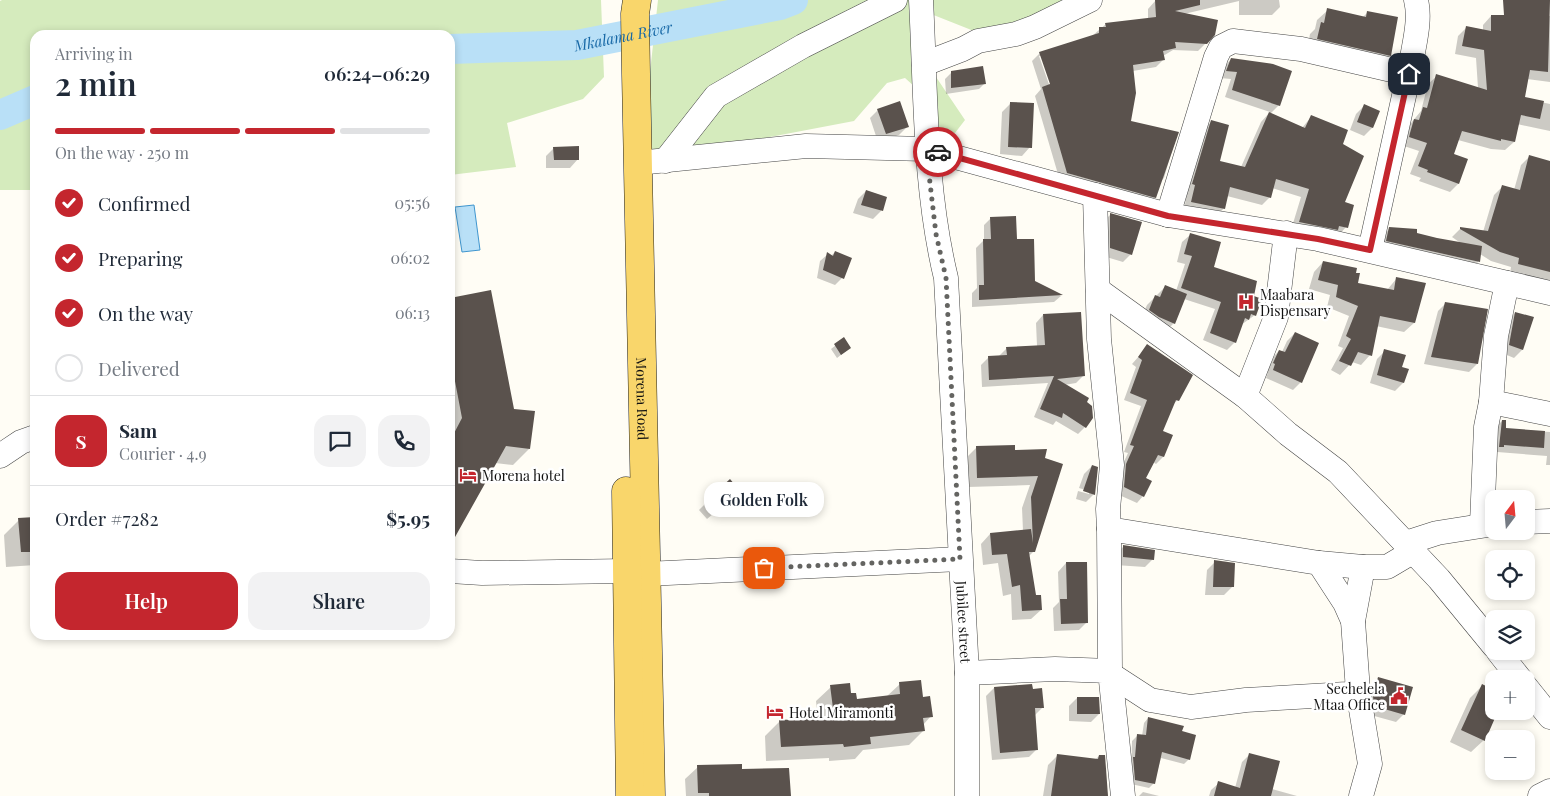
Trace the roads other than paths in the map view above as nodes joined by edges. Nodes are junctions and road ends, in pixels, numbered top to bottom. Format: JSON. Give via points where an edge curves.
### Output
{"nodes":[{"id":1,"x":895,"y":0,"type":"edge"},
{"id":2,"x":921,"y":0,"type":"edge"},
{"id":3,"x":1090,"y":0,"type":"edge"},
{"id":4,"x":1416,"y":0,"type":"edge"},
{"id":5,"x":628,"y":7,"type":"edge"},
{"id":6,"x":924,"y":64,"type":"junction"},
{"id":7,"x":628,"y":74,"type":"junction"},
{"id":8,"x":1409,"y":74,"type":"junction"},
{"id":9,"x":926,"y":149,"type":"junction"},
{"id":10,"x":665,"y":161,"type":"junction"},
{"id":11,"x":638,"y":163,"type":"junction"},
{"id":12,"x":1094,"y":195,"type":"junction"},
{"id":13,"x":1168,"y":216,"type":"junction"},
{"id":14,"x":1286,"y":234,"type":"junction"},
{"id":15,"x":1370,"y":250,"type":"junction"},
{"id":16,"x":1507,"y":283,"type":"junction"},
{"id":17,"x":1098,"y":290,"type":"junction"},
{"id":18,"x":1550,"y":293,"type":"edge"},
{"id":19,"x":1245,"y":396,"type":"junction"},
{"id":20,"x":1491,"y":402,"type":"junction"},
{"id":21,"x":1550,"y":414,"type":"edge"},
{"id":22,"x":30,"y":439,"type":"edge"},
{"id":23,"x":0,"y":456,"type":"edge"},
{"id":24,"x":1487,"y":490,"type":"edge"},
{"id":25,"x":1550,"y":521,"type":"edge"},
{"id":26,"x":1535,"y":522,"type":"edge"},
{"id":27,"x":1485,"y":525,"type":"edge"},
{"id":28,"x":1109,"y":529,"type":"junction"},
{"id":29,"x":1410,"y":547,"type":"junction"},
{"id":30,"x":960,"y":559,"type":"junction"},
{"id":31,"x":1318,"y":563,"type":"junction"},
{"id":32,"x":1363,"y":567,"type":"junction"},
{"id":33,"x":455,"y":571,"type":"edge"},
{"id":34,"x":636,"y":573,"type":"junction"},
{"id":35,"x":1353,"y":621,"type":"junction"},
{"id":36,"x":1485,"y":635,"type":"edge"},
{"id":37,"x":1505,"y":660,"type":"edge"},
{"id":38,"x":1513,"y":670,"type":"edge"},
{"id":39,"x":1110,"y":673,"type":"junction"},
{"id":40,"x":967,"y":674,"type":"junction"},
{"id":41,"x":1358,"y":691,"type":"junction"},
{"id":42,"x":1535,"y":698,"type":"edge"},
{"id":43,"x":1550,"y":717,"type":"edge"},
{"id":44,"x":1550,"y":791,"type":"edge"},
{"id":45,"x":630,"y":796,"type":"edge"},
{"id":46,"x":651,"y":796,"type":"edge"},
{"id":47,"x":967,"y":796,"type":"edge"},
{"id":48,"x":1123,"y":796,"type":"edge"},
{"id":49,"x":1361,"y":796,"type":"edge"},
{"id":50,"x":1540,"y":796,"type":"edge"}],
"edges":[{"from":1,"to":10,"type":"street","via":[[803,46],[716,96]]},
{"from":2,"to":6,"type":"street","name":"Jubilee street"},
{"from":3,"to":6,"type":"street","via":[[1035,27],[1016,34],[978,40]]},
{"from":4,"to":8,"type":"street","via":[[1416,34]]},
{"from":5,"to":7,"type":"main road","name":"Morena Road"},
{"from":6,"to":9,"type":"street","name":"Jubilee street"},
{"from":7,"to":11,"type":"main road","name":"Morena Road"},
{"from":7,"to":34,"type":"main road","name":"Morena Road"},
{"from":8,"to":13,"type":"street","via":[[1301,50],[1233,41],[1221,46]]},
{"from":8,"to":15,"type":"street"},
{"from":9,"to":10,"type":"street","via":[[806,146]]},
{"from":9,"to":12,"type":"street"},
{"from":9,"to":30,"type":"street","name":"Jubilee street","via":[[936,234],[946,278]]},
{"from":10,"to":11,"type":"street"},
{"from":11,"to":34,"type":"main road","name":"Morena Road"},
{"from":12,"to":13,"type":"street"},
{"from":12,"to":17,"type":"street"},
{"from":13,"to":14,"type":"street"},
{"from":14,"to":15,"type":"street"},
{"from":14,"to":19,"type":"street","via":[[1276,317]]},
{"from":15,"to":16,"type":"street"},
{"from":16,"to":18,"type":"street"},
{"from":16,"to":20,"type":"street","via":[[1496,336]]},
{"from":17,"to":19,"type":"street"},
{"from":17,"to":28,"type":"street","via":[[1112,465]]},
{"from":19,"to":29,"type":"street","via":[[1338,472]]},
{"from":20,"to":21,"type":"street"},
{"from":20,"to":24,"type":"street","via":[[1486,427]]},
{"from":22,"to":23,"type":"street"},
{"from":25,"to":26,"type":"street"},
{"from":27,"to":29,"type":"street","via":[[1436,533]]},
{"from":28,"to":31,"type":"street"},
{"from":28,"to":39,"type":"street"},
{"from":29,"to":32,"type":"street","via":[[1387,566]]},
{"from":29,"to":36,"type":"street"},
{"from":30,"to":34,"type":"street"},
{"from":30,"to":40,"type":"street","name":"Jubilee street"},
{"from":31,"to":32,"type":"street"},
{"from":31,"to":35,"type":"street"},
{"from":32,"to":35,"type":"street"},
{"from":33,"to":34,"type":"street"},
{"from":34,"to":45,"type":"main road","name":"Morena Road"},
{"from":34,"to":46,"type":"main road","name":"Morena Road"},
{"from":35,"to":41,"type":"street"},
{"from":37,"to":38,"type":"street"},
{"from":39,"to":40,"type":"street","via":[[1055,669]]},
{"from":39,"to":41,"type":"street","via":[[1150,700],[1191,707]]},
{"from":39,"to":48,"type":"street"},
{"from":40,"to":47,"type":"street","name":"Jubilee street"},
{"from":41,"to":49,"type":"street","via":[[1370,764]]},
{"from":42,"to":43,"type":"street"},
{"from":44,"to":50,"type":"street"}]}
